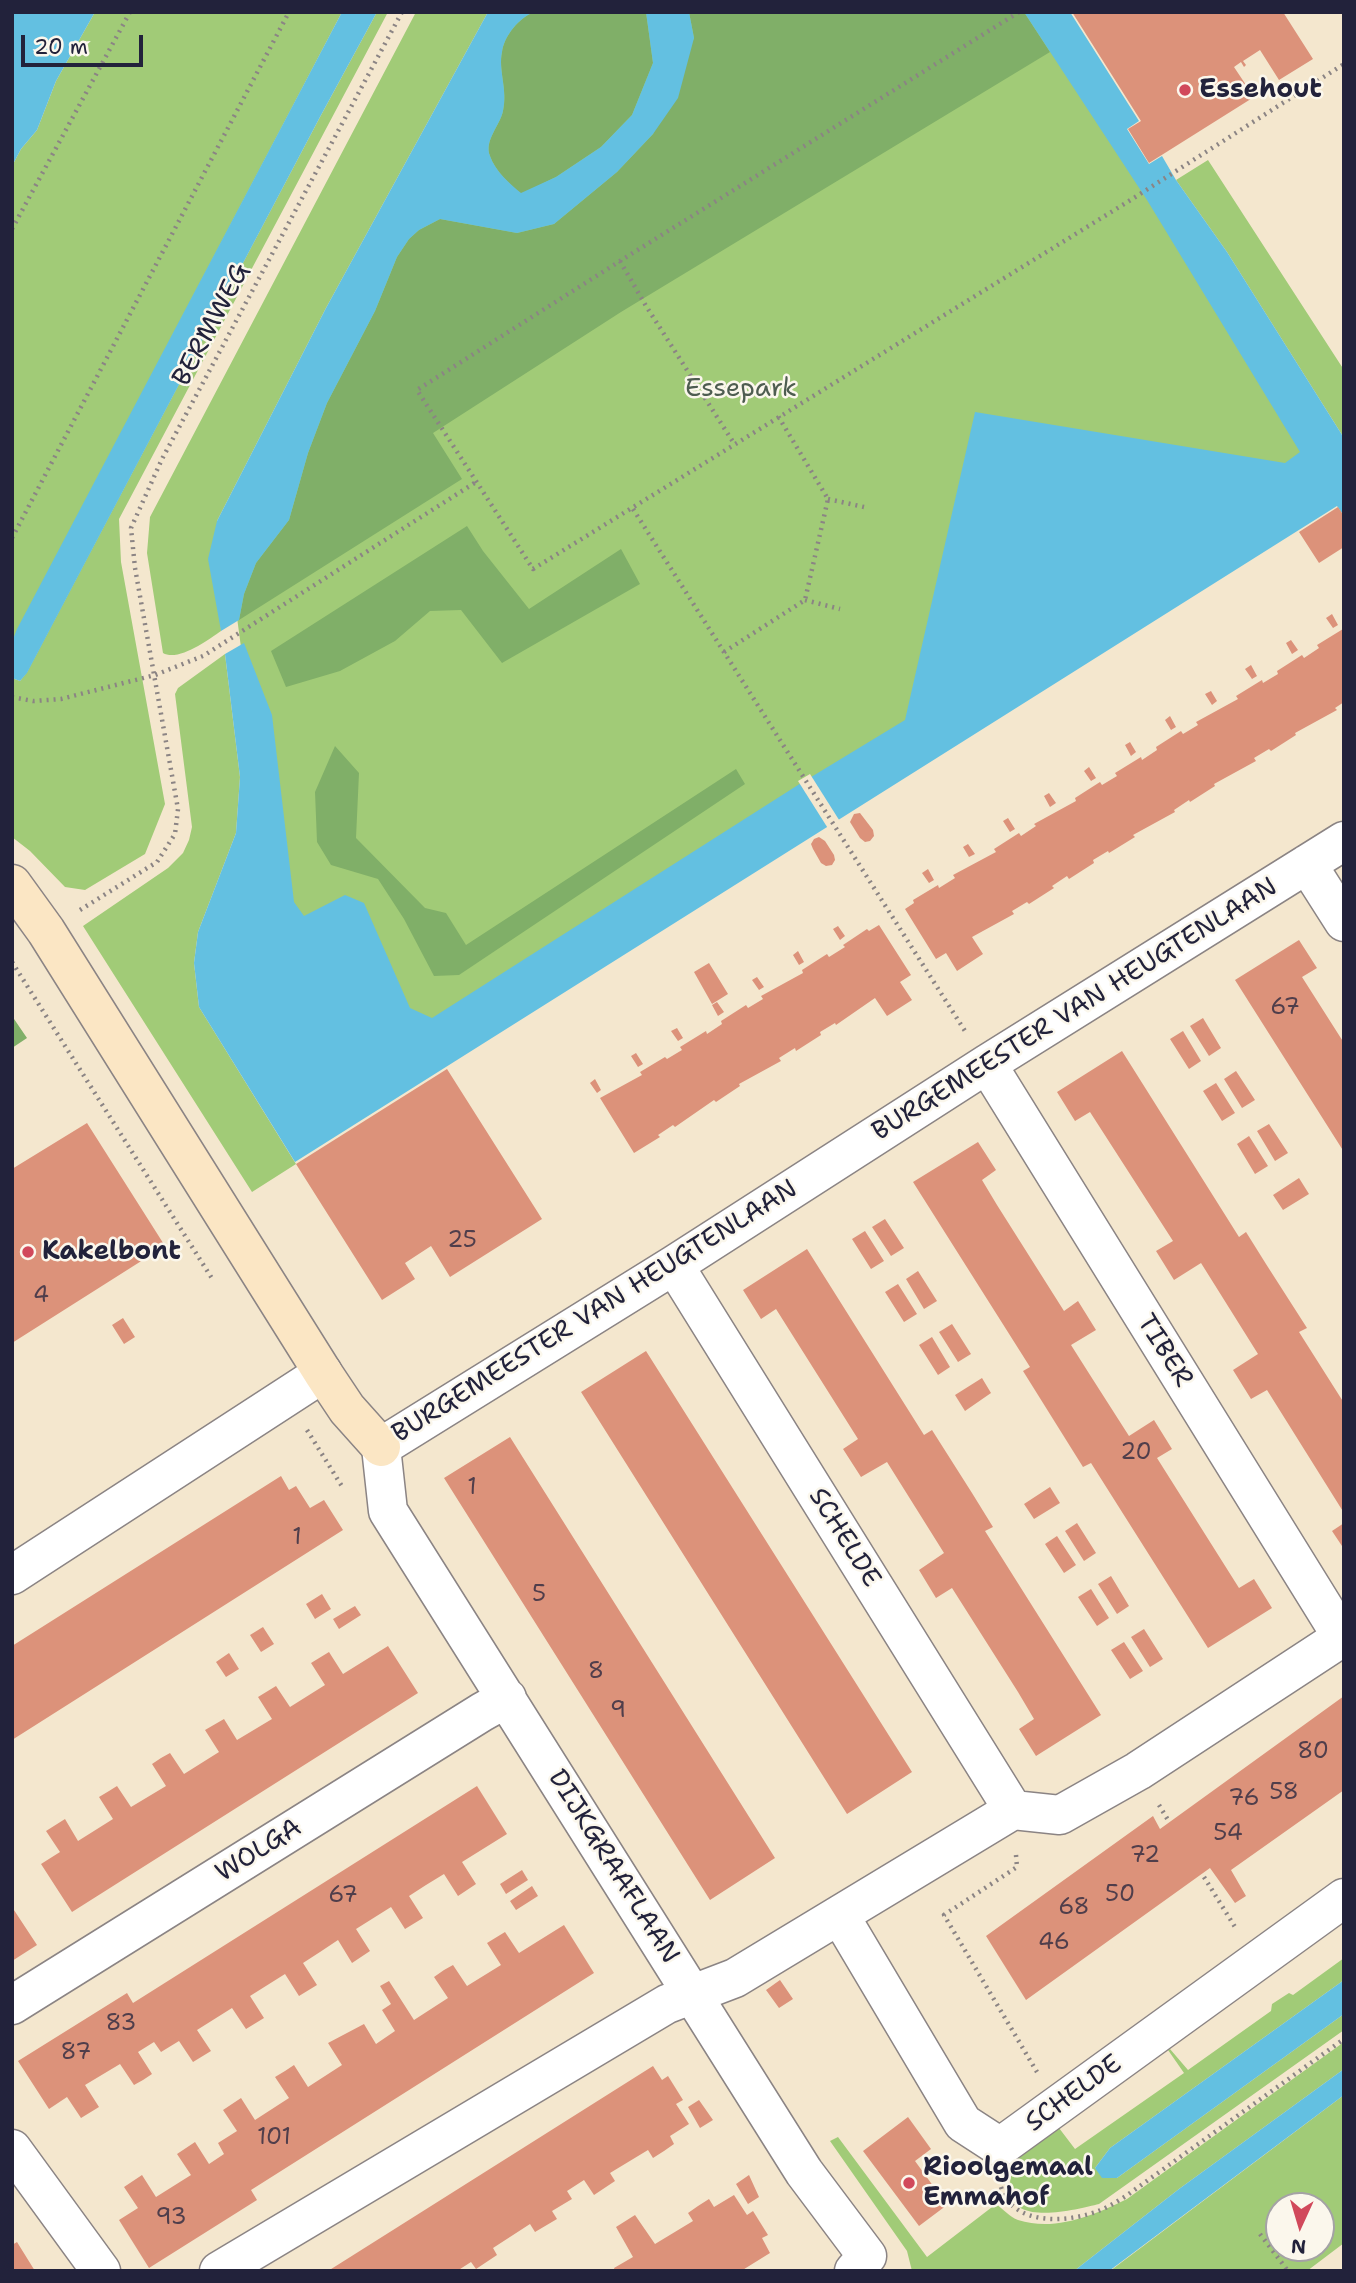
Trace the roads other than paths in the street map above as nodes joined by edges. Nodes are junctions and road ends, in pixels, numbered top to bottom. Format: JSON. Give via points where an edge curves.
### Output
{"nodes":[{"id":1,"x":1344,"y":841,"type":"edge"},
{"id":2,"x":1307,"y":864,"type":"junction"},
{"id":3,"x":12,"y":884,"type":"edge"},
{"id":4,"x":1344,"y":922,"type":"edge"},
{"id":5,"x":987,"y":1064,"type":"junction"},
{"id":6,"x":674,"y":1265,"type":"junction"},
{"id":7,"x":323,"y":1373,"type":"junction"},
{"id":8,"x":381,"y":1447,"type":"junction"},
{"id":9,"x":12,"y":1575,"type":"edge"},
{"id":10,"x":1343,"y":1637,"type":"edge"},
{"id":11,"x":507,"y":1698,"type":"junction"},
{"id":12,"x":1013,"y":1810,"type":"junction"},
{"id":13,"x":1344,"y":1898,"type":"edge"},
{"id":14,"x":840,"y":1916,"type":"junction"},
{"id":15,"x":693,"y":1995,"type":"junction"},
{"id":16,"x":12,"y":2006,"type":"edge"},
{"id":17,"x":12,"y":2149,"type":"edge"},
{"id":18,"x":101,"y":2271,"type":"edge"},
{"id":19,"x":219,"y":2271,"type":"edge"},
{"id":20,"x":854,"y":2271,"type":"edge"}],
"edges":[{"from":1,"to":2,"type":"street","name":"BURGEMEESTER VAN HEUGTENLAAN"},
{"from":2,"to":4,"type":"street"},
{"from":2,"to":5,"type":"street","name":"BURGEMEESTER VAN HEUGTENLAAN"},
{"from":3,"to":7,"type":"street","name":"BURGEMEESTER VAN HEUGTENLAAN"},
{"from":5,"to":6,"type":"street","name":"BURGEMEESTER VAN HEUGTENLAAN"},
{"from":5,"to":10,"type":"street","name":"TIBER"},
{"from":6,"to":8,"type":"street","name":"BURGEMEESTER VAN HEUGTENLAAN"},
{"from":6,"to":12,"type":"street","name":"SCHELDE"},
{"from":7,"to":8,"type":"street","name":"BURGEMEESTER VAN HEUGTENLAAN"},
{"from":7,"to":9,"type":"street"},
{"from":8,"to":11,"type":"street","name":"DIJKGRAAFLAAN","via":[[388,1511]]},
{"from":10,"to":12,"type":"street","via":[[1138,1771],[1060,1815]]},
{"from":11,"to":15,"type":"street","name":"DIJKGRAAFLAAN"},
{"from":11,"to":16,"type":"street","name":"WOLGA"},
{"from":12,"to":14,"type":"street"},
{"from":13,"to":14,"type":"street","name":"SCHELDE","via":[[1000,2147],[963,2123]]},
{"from":14,"to":15,"type":"street","via":[[735,1978]]},
{"from":15,"to":19,"type":"street","via":[[667,2004]]},
{"from":15,"to":20,"type":"street","name":"DIJKGRAAFLAAN","via":[[804,2172],[867,2256]]},
{"from":17,"to":18,"type":"street"}]}
